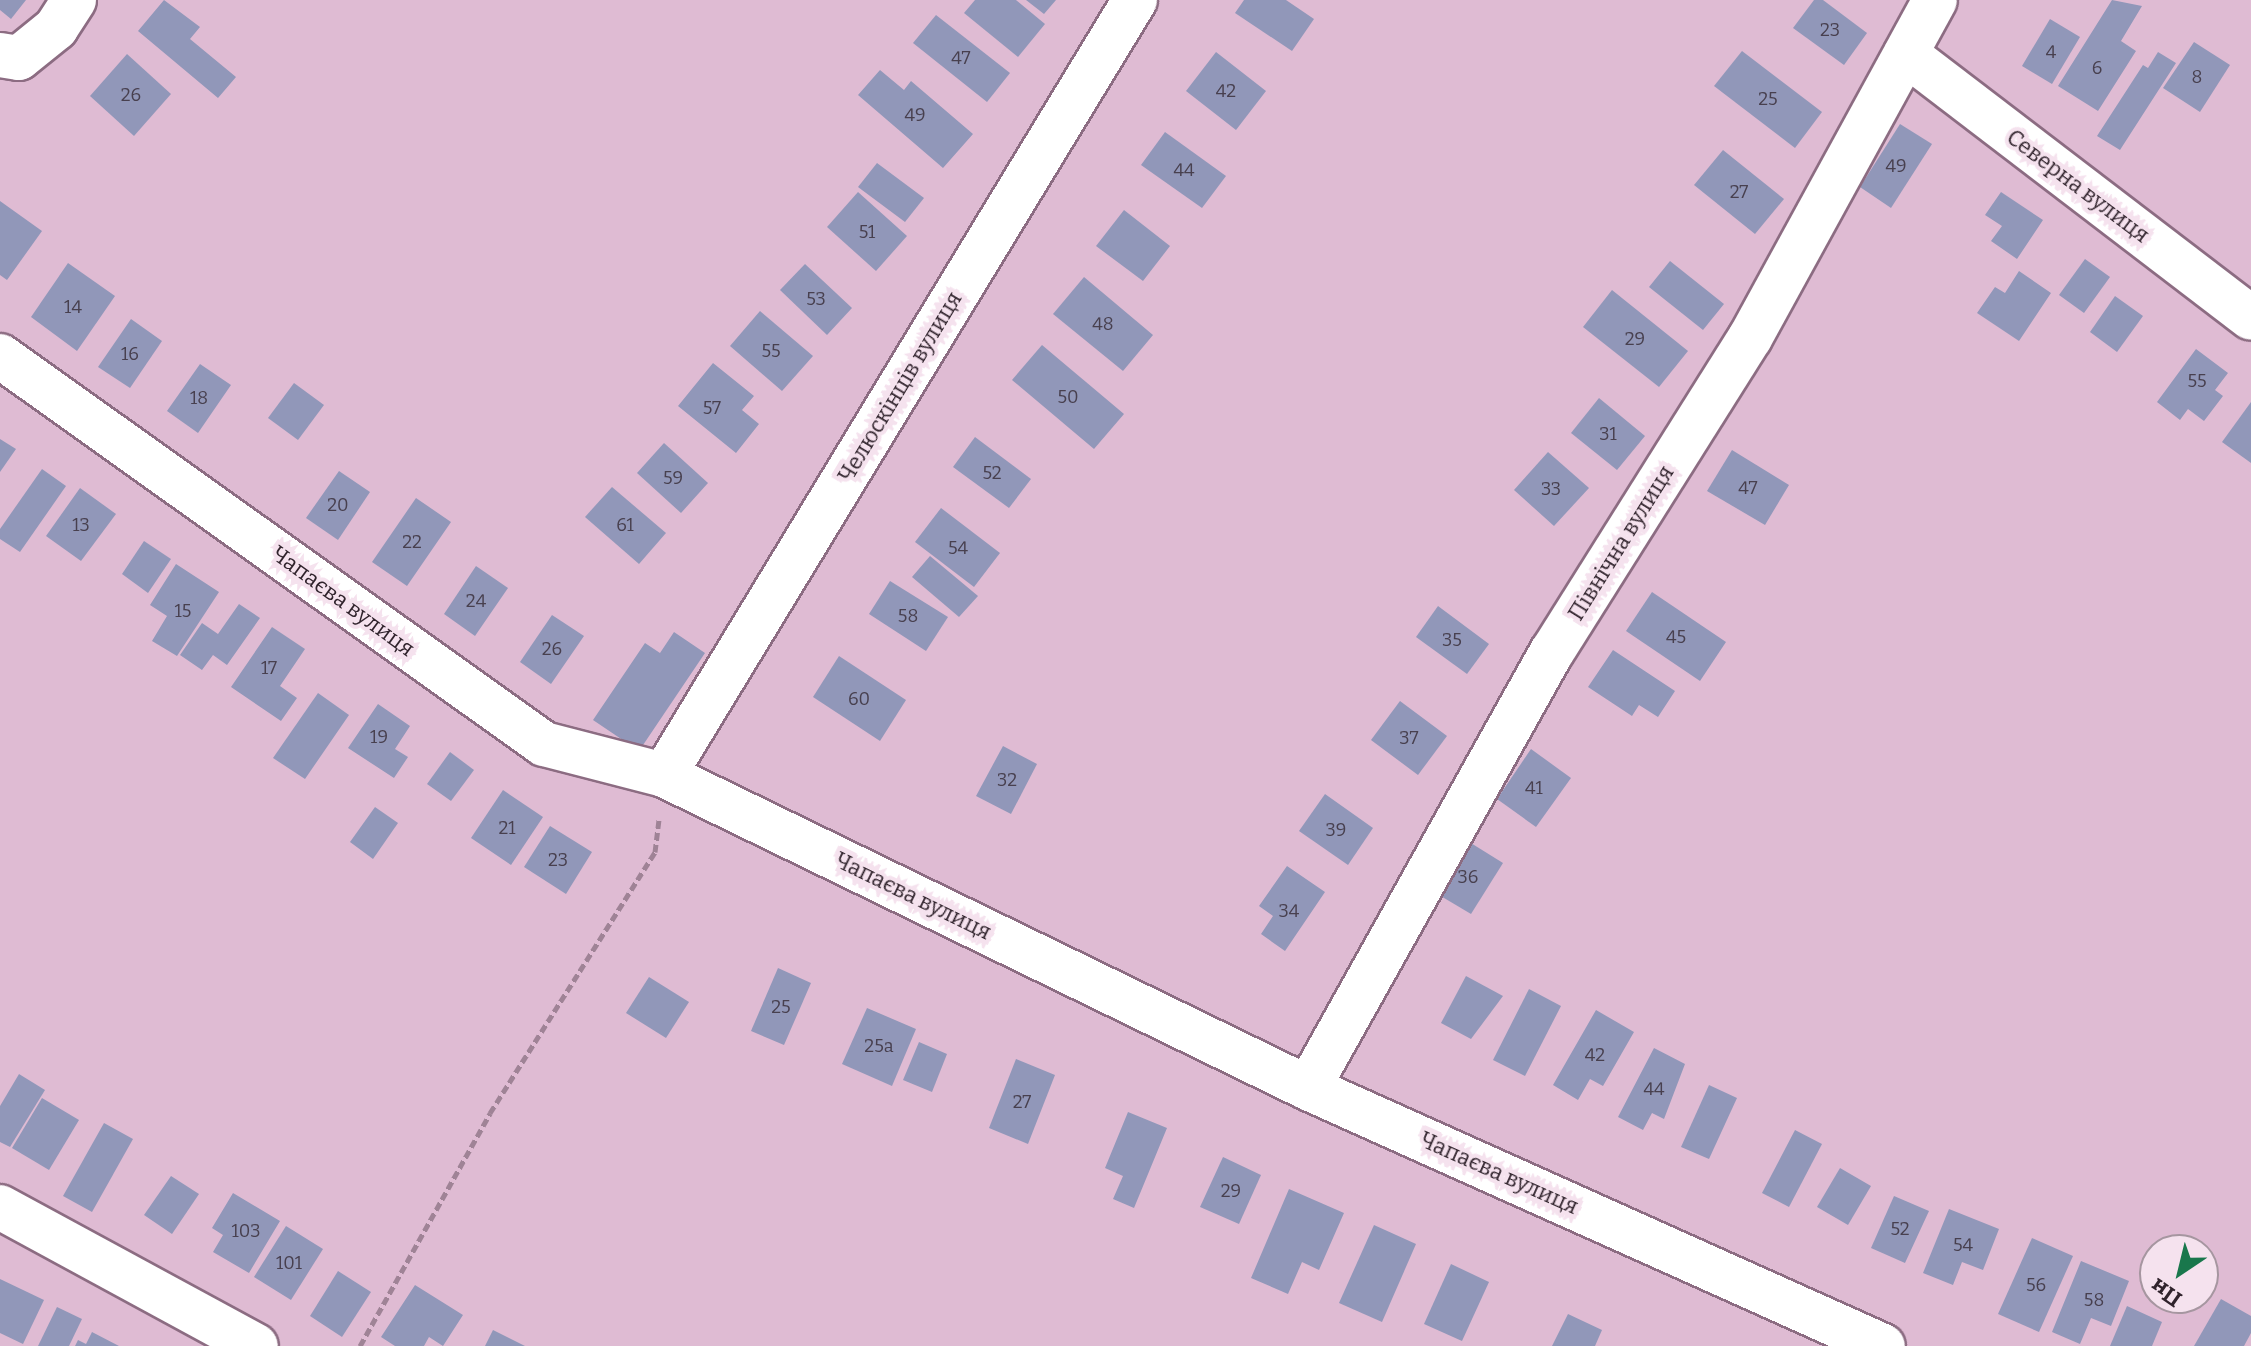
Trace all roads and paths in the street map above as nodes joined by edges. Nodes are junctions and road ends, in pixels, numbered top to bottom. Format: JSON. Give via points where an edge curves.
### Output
{"nodes":[{"id":1,"x":74,"y":0,"type":"edge"},
{"id":2,"x":1135,"y":0,"type":"edge"},
{"id":3,"x":1935,"y":0,"type":"edge"},
{"id":4,"x":1906,"y":54,"type":"junction"},
{"id":5,"x":10,"y":56,"type":"edge"},
{"id":6,"x":2251,"y":318,"type":"edge"},
{"id":7,"x":0,"y":356,"type":"edge"},
{"id":8,"x":664,"y":775,"type":"junction"},
{"id":9,"x":1308,"y":1088,"type":"junction"},
{"id":10,"x":0,"y":1207,"type":"edge"},
{"id":11,"x":256,"y":1346,"type":"edge"},
{"id":12,"x":360,"y":1346,"type":"edge"},
{"id":13,"x":1883,"y":1346,"type":"edge"}],
"edges":[{"from":1,"to":5,"type":"street","via":[[56,28]]},
{"from":2,"to":8,"type":"street","name":"Челюскінців вулиця"},
{"from":3,"to":4,"type":"street","name":"Північна вулиця"},
{"from":4,"to":6,"type":"street","name":"Северна вулиця"},
{"from":4,"to":9,"type":"street","name":"Північна вулиця","via":[[1750,338],[1552,652]]},
{"from":7,"to":8,"type":"street","name":"Чапаєва вулиця","via":[[544,744]]},
{"from":8,"to":9,"type":"street","name":"Чапаєва вулиця"},
{"from":8,"to":12,"type":"path","via":[[655,852],[490,1113]]},
{"from":9,"to":13,"type":"street","name":"Чапаєва вулиця"},
{"from":10,"to":11,"type":"street"}]}
